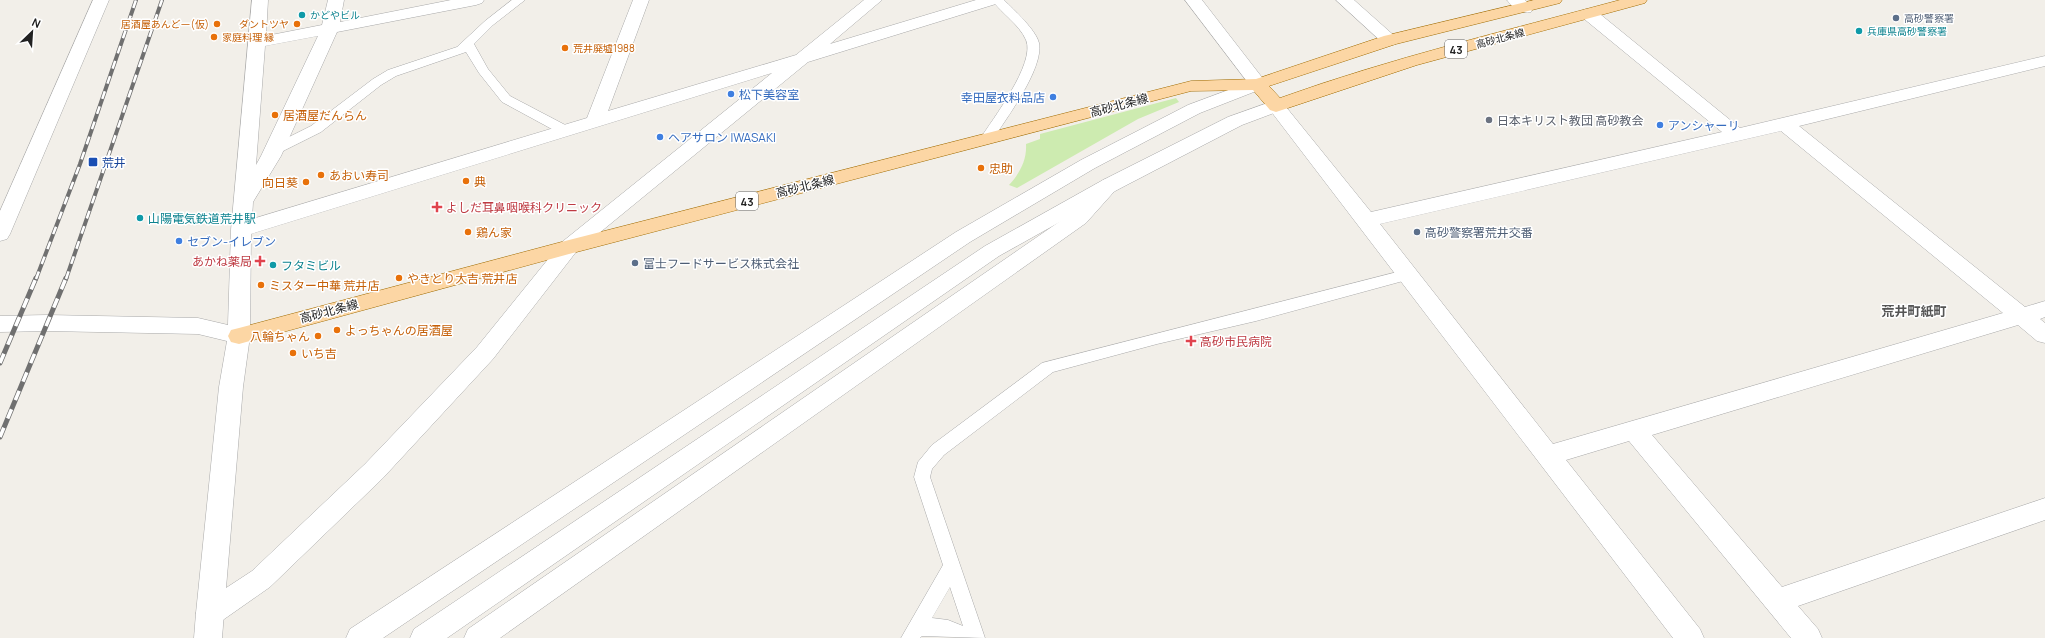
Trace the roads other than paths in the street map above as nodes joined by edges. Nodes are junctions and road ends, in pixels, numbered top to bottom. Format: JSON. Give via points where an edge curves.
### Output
{"nodes":[{"id":1,"x":101,"y":0,"type":"edge"},
{"id":2,"x":260,"y":0,"type":"edge"},
{"id":3,"x":336,"y":0,"type":"edge"},
{"id":4,"x":476,"y":0,"type":"edge"},
{"id":5,"x":519,"y":0,"type":"edge"},
{"id":6,"x":640,"y":0,"type":"edge"},
{"id":7,"x":874,"y":0,"type":"edge"},
{"id":8,"x":994,"y":0,"type":"edge"},
{"id":9,"x":998,"y":0,"type":"edge"},
{"id":10,"x":1193,"y":0,"type":"edge"},
{"id":11,"x":1344,"y":0,"type":"edge"},
{"id":12,"x":1554,"y":0,"type":"edge"},
{"id":13,"x":1638,"y":0,"type":"edge"},
{"id":14,"x":1520,"y":4,"type":"edge"},
{"id":15,"x":403,"y":7,"type":"edge"},
{"id":16,"x":1589,"y":14,"type":"junction"},
{"id":17,"x":330,"y":29,"type":"junction"},
{"id":18,"x":1390,"y":40,"type":"junction"},
{"id":19,"x":256,"y":43,"type":"junction"},
{"id":20,"x":467,"y":43,"type":"junction"},
{"id":21,"x":804,"y":57,"type":"junction"},
{"id":22,"x":2045,"y":61,"type":"edge"},
{"id":23,"x":1258,"y":84,"type":"junction"},
{"id":24,"x":1276,"y":106,"type":"junction"},
{"id":25,"x":595,"y":122,"type":"junction"},
{"id":26,"x":1784,"y":124,"type":"junction"},
{"id":27,"x":566,"y":131,"type":"junction"},
{"id":28,"x":1737,"y":135,"type":"junction"},
{"id":29,"x":986,"y":140,"type":"junction"},
{"id":30,"x":274,"y":150,"type":"junction"},
{"id":31,"x":1110,"y":184,"type":"junction"},
{"id":32,"x":243,"y":203,"type":"junction"},
{"id":33,"x":1367,"y":220,"type":"junction"},
{"id":34,"x":241,"y":230,"type":"junction"},
{"id":35,"x":0,"y":234,"type":"edge"},
{"id":36,"x":569,"y":247,"type":"junction"},
{"id":37,"x":1409,"y":274,"type":"junction"},
{"id":38,"x":2045,"y":309,"type":"edge"},
{"id":39,"x":2022,"y":316,"type":"junction"},
{"id":40,"x":0,"y":324,"type":"edge"},
{"id":41,"x":2045,"y":335,"type":"edge"},
{"id":42,"x":239,"y":336,"type":"junction"},
{"id":43,"x":1634,"y":430,"type":"junction"},
{"id":44,"x":1547,"y":456,"type":"junction"},
{"id":45,"x":2045,"y":509,"type":"edge"},
{"id":46,"x":952,"y":566,"type":"junction"},
{"id":47,"x":1777,"y":601,"type":"junction"},
{"id":48,"x":209,"y":625,"type":"edge"},
{"id":49,"x":913,"y":633,"type":"edge"},
{"id":50,"x":360,"y":638,"type":"edge"},
{"id":51,"x":424,"y":638,"type":"edge"},
{"id":52,"x":478,"y":638,"type":"edge"},
{"id":53,"x":965,"y":638,"type":"edge"},
{"id":54,"x":976,"y":638,"type":"edge"},
{"id":55,"x":1690,"y":638,"type":"edge"},
{"id":56,"x":1808,"y":638,"type":"edge"}],
"edges":[{"from":1,"to":35,"type":"street"},
{"from":2,"to":19,"type":"street"},
{"from":3,"to":17,"type":"street"},
{"from":4,"to":15,"type":"street"},
{"from":5,"to":20,"type":"lane"},
{"from":6,"to":25,"type":"street"},
{"from":7,"to":21,"type":"street"},
{"from":8,"to":21,"type":"street"},
{"from":9,"to":29,"type":"lane","via":[[1033,43],[1032,62]]},
{"from":10,"to":23,"type":"street"},
{"from":11,"to":18,"type":"street"},
{"from":12,"to":14,"type":"main road","name":"高砂北条線","number":"43"},
{"from":13,"to":16,"type":"main road","name":"高砂北条線","number":"43"},
{"from":14,"to":18,"type":"main road","name":"高砂北条線","number":"43"},
{"from":15,"to":17,"type":"street"},
{"from":16,"to":24,"type":"main road","name":"高砂北条線","number":"43","via":[[1390,67],[1330,85]]},
{"from":16,"to":28,"type":"street"},
{"from":17,"to":19,"type":"street"},
{"from":17,"to":30,"type":"street"},
{"from":18,"to":23,"type":"main road","name":"高砂北条線","number":"43"},
{"from":19,"to":32,"type":"street"},
{"from":20,"to":27,"type":"lane","via":[[483,70],[506,99]]},
{"from":20,"to":30,"type":"lane","via":[[461,50],[392,73],[316,128]]},
{"from":21,"to":25,"type":"street"},
{"from":21,"to":36,"type":"street"},
{"from":22,"to":26,"type":"street"},
{"from":23,"to":24,"type":"main road"},
{"from":23,"to":29,"type":"main road","name":"高砂北条線","number":"43","via":[[1191,86]]},
{"from":23,"to":50,"type":"street","via":[[1194,109],[1102,157],[963,237]]},
{"from":24,"to":31,"type":"street","via":[[1235,121]]},
{"from":24,"to":33,"type":"street"},
{"from":25,"to":27,"type":"street"},
{"from":26,"to":28,"type":"street"},
{"from":26,"to":39,"type":"street"},
{"from":27,"to":34,"type":"street"},
{"from":28,"to":33,"type":"street"},
{"from":29,"to":36,"type":"main road","name":"高砂北条線","number":"43"},
{"from":30,"to":32,"type":"street"},
{"from":31,"to":51,"type":"street","via":[[992,251]]},
{"from":31,"to":52,"type":"street","via":[[1079,218]]},
{"from":32,"to":34,"type":"street"},
{"from":33,"to":37,"type":"street"},
{"from":34,"to":42,"type":"street"},
{"from":36,"to":42,"type":"main road","name":"高砂北条線","number":"43"},
{"from":36,"to":48,"type":"street","via":[[485,353],[374,471]]},
{"from":37,"to":44,"type":"street"},
{"from":37,"to":46,"type":"lane","via":[[1048,367],[938,450],[924,467],[922,477]]},
{"from":38,"to":39,"type":"street"},
{"from":39,"to":41,"type":"street"},
{"from":39,"to":43,"type":"street"},
{"from":40,"to":42,"type":"street","via":[[198,326]]},
{"from":42,"to":48,"type":"street","via":[[231,387]]},
{"from":43,"to":44,"type":"street"},
{"from":43,"to":47,"type":"street"},
{"from":44,"to":55,"type":"street"},
{"from":45,"to":47,"type":"street"},
{"from":46,"to":49,"type":"lane"},
{"from":46,"to":54,"type":"lane"},
{"from":47,"to":56,"type":"street"},
{"from":49,"to":53,"type":"lane","via":[[926,626],[952,629]]}]}
